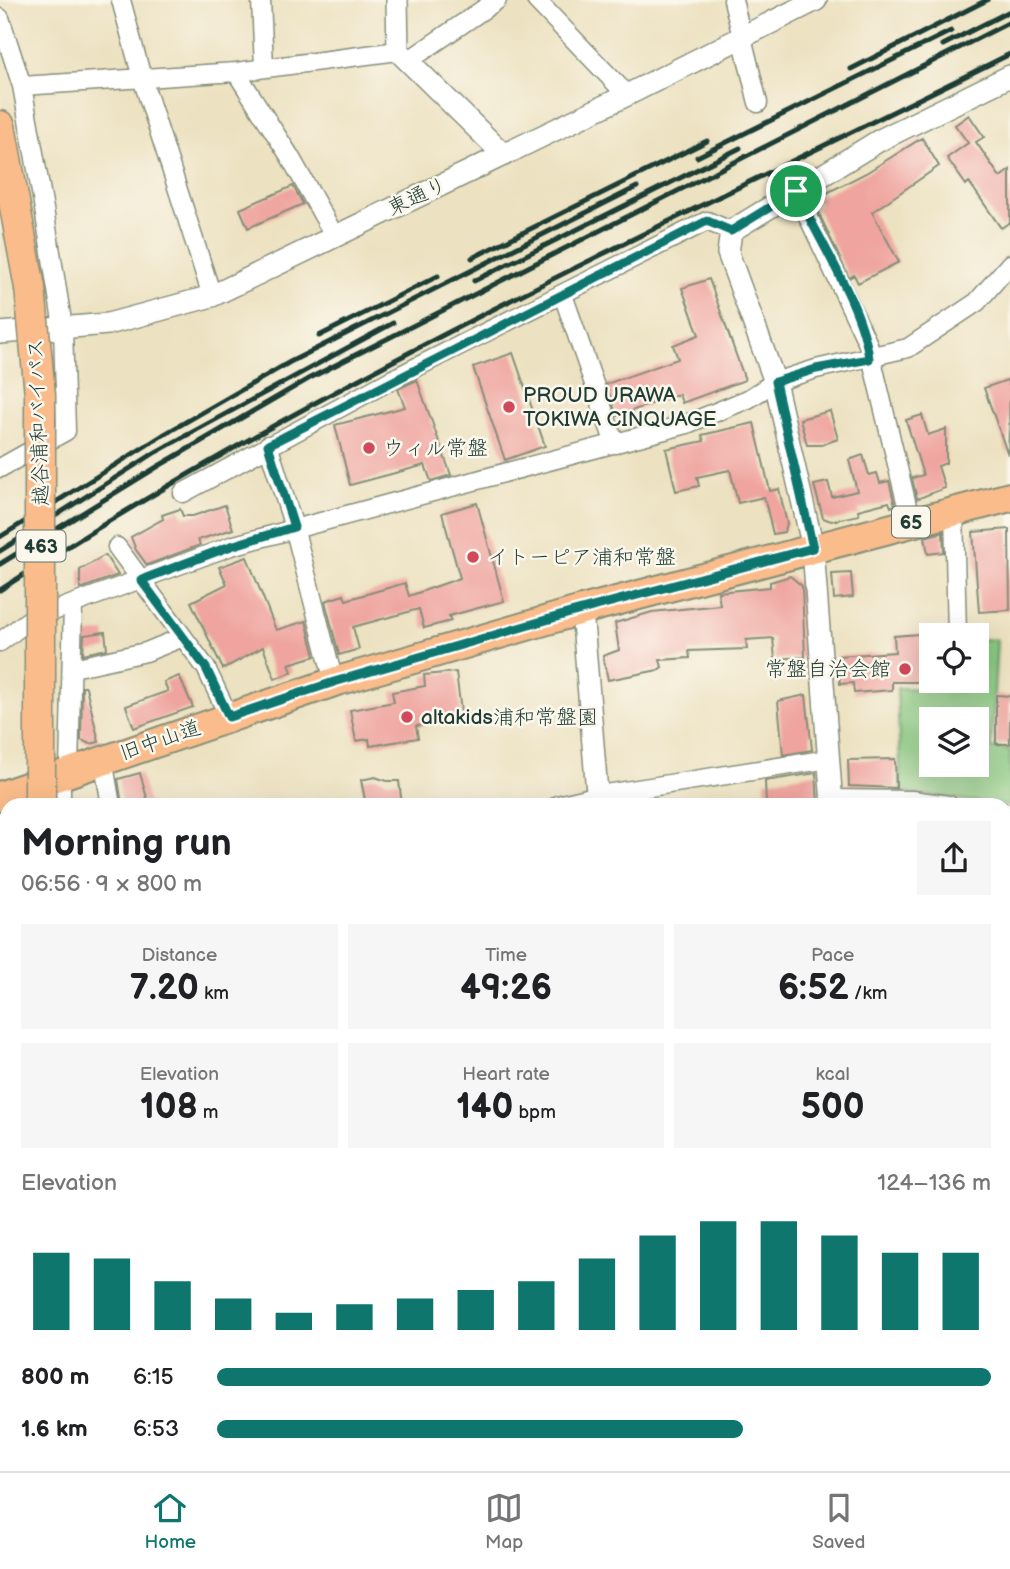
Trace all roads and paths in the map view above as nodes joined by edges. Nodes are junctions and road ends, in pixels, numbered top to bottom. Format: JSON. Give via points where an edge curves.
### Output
{"nodes":[{"id":1,"x":121,"y":0,"type":"edge"},
{"id":2,"x":261,"y":0,"type":"edge"},
{"id":3,"x":397,"y":0,"type":"edge"},
{"id":4,"x":498,"y":0,"type":"edge"},
{"id":5,"x":536,"y":0,"type":"edge"},
{"id":6,"x":733,"y":0,"type":"edge"},
{"id":7,"x":816,"y":0,"type":"edge"},
{"id":8,"x":0,"y":18,"type":"edge"},
{"id":9,"x":742,"y":37,"type":"junction"},
{"id":10,"x":403,"y":56,"type":"junction"},
{"id":11,"x":264,"y":66,"type":"junction"},
{"id":12,"x":236,"y":72,"type":"junction"},
{"id":13,"x":1010,"y":76,"type":"edge"},
{"id":14,"x":142,"y":78,"type":"junction"},
{"id":15,"x":22,"y":86,"type":"junction"},
{"id":16,"x":627,"y":96,"type":"junction"},
{"id":17,"x":758,"y":103,"type":"dead end"},
{"id":18,"x":0,"y":126,"type":"edge"},
{"id":19,"x":504,"y":155,"type":"junction"},
{"id":20,"x":796,"y":191,"type":"junction"},
{"id":21,"x":0,"y":211,"type":"edge"},
{"id":22,"x":731,"y":231,"type":"junction"},
{"id":23,"x":334,"y":234,"type":"junction"},
{"id":24,"x":1010,"y":264,"type":"edge"},
{"id":25,"x":563,"y":295,"type":"junction"},
{"id":26,"x":212,"y":296,"type":"junction"},
{"id":27,"x":63,"y":327,"type":"junction"},
{"id":28,"x":0,"y":333,"type":"edge"},
{"id":29,"x":869,"y":359,"type":"junction"},
{"id":30,"x":775,"y":382,"type":"junction"},
{"id":31,"x":615,"y":444,"type":"junction"},
{"id":32,"x":268,"y":445,"type":"junction"},
{"id":33,"x":0,"y":468,"type":"edge"},
{"id":34,"x":183,"y":493,"type":"dead end"},
{"id":35,"x":1010,"y":497,"type":"edge"},
{"id":36,"x":954,"y":511,"type":"junction"},
{"id":37,"x":911,"y":522,"type":"junction"},
{"id":38,"x":294,"y":527,"type":"junction"},
{"id":39,"x":117,"y":547,"type":"dead end"},
{"id":40,"x":813,"y":548,"type":"junction"},
{"id":41,"x":141,"y":580,"type":"junction"},
{"id":42,"x":73,"y":604,"type":"junction"},
{"id":43,"x":582,"y":610,"type":"junction"},
{"id":44,"x":957,"y":623,"type":"edge"},
{"id":45,"x":183,"y":637,"type":"junction"},
{"id":46,"x":0,"y":642,"type":"edge"},
{"id":47,"x":73,"y":668,"type":"junction"},
{"id":48,"x":334,"y":682,"type":"junction"},
{"id":49,"x":229,"y":717,"type":"junction"},
{"id":50,"x":103,"y":759,"type":"junction"},
{"id":51,"x":829,"y":759,"type":"junction"},
{"id":52,"x":65,"y":772,"type":"junction"},
{"id":53,"x":0,"y":796,"type":"edge"},
{"id":54,"x":20,"y":798,"type":"edge"},
{"id":55,"x":40,"y":798,"type":"edge"},
{"id":56,"x":62,"y":798,"type":"edge"},
{"id":57,"x":110,"y":798,"type":"edge"},
{"id":58,"x":598,"y":798,"type":"edge"},
{"id":59,"x":609,"y":798,"type":"edge"},
{"id":60,"x":832,"y":798,"type":"edge"}],
"edges":[{"from":1,"to":14,"type":"street"},
{"from":2,"to":11,"type":"street"},
{"from":3,"to":10,"type":"street"},
{"from":4,"to":10,"type":"street"},
{"from":5,"to":16,"type":"street"},
{"from":6,"to":9,"type":"street"},
{"from":7,"to":9,"type":"street","name":"東通り"},
{"from":8,"to":15,"type":"street"},
{"from":9,"to":16,"type":"street","name":"東通り"},
{"from":9,"to":17,"type":"street"},
{"from":10,"to":11,"type":"street"},
{"from":10,"to":19,"type":"street"},
{"from":11,"to":12,"type":"street"},
{"from":12,"to":14,"type":"street"},
{"from":12,"to":23,"type":"street"},
{"from":13,"to":20,"type":"street","via":[[880,140]]},
{"from":14,"to":15,"type":"street"},
{"from":14,"to":26,"type":"street"},
{"from":15,"to":27,"type":"street"},
{"from":16,"to":19,"type":"street","name":"東通り"},
{"from":18,"to":55,"type":"highway","name":"越谷浦和バイパス","number":"463","bridge":true,"via":[[30,288],[40,395]]},
{"from":19,"to":23,"type":"street","name":"東通り"},
{"from":20,"to":22,"type":"street"},
{"from":20,"to":29,"type":"street","via":[[850,300],[868,344]]},
{"from":21,"to":54,"type":"highway","name":"越谷浦和バイパス","number":"463","via":[[14,289],[22,395]]},
{"from":22,"to":25,"type":"street","via":[[707,221]]},
{"from":22,"to":30,"type":"street","via":[[728,253]]},
{"from":23,"to":26,"type":"street","name":"東通り"},
{"from":24,"to":29,"type":"street","via":[[977,302],[929,337]]},
{"from":25,"to":31,"type":"street"},
{"from":25,"to":32,"type":"street"},
{"from":26,"to":27,"type":"street","name":"東通り","via":[[107,324]]},
{"from":27,"to":28,"type":"street","name":"東通り"},
{"from":27,"to":33,"type":"street","via":[[66,431]]},
{"from":29,"to":30,"type":"street"},
{"from":29,"to":37,"type":"street"},
{"from":30,"to":31,"type":"street","via":[[716,414]]},
{"from":30,"to":40,"type":"street"},
{"from":31,"to":38,"type":"street"},
{"from":32,"to":34,"type":"street"},
{"from":32,"to":38,"type":"street"},
{"from":35,"to":36,"type":"main road","name":"旧中山道","number":"65"},
{"from":36,"to":37,"type":"main road","name":"旧中山道","number":"65"},
{"from":36,"to":44,"type":"street"},
{"from":37,"to":40,"type":"main road","name":"旧中山道","number":"65"},
{"from":38,"to":41,"type":"street"},
{"from":38,"to":48,"type":"street"},
{"from":39,"to":41,"type":"street"},
{"from":40,"to":43,"type":"main road","name":"旧中山道","number":"65"},
{"from":40,"to":51,"type":"street"},
{"from":41,"to":42,"type":"street"},
{"from":41,"to":45,"type":"street"},
{"from":42,"to":46,"type":"street","via":[[29,620]]},
{"from":42,"to":47,"type":"street"},
{"from":43,"to":48,"type":"main road","name":"旧中山道","number":"65"},
{"from":43,"to":58,"type":"street"},
{"from":45,"to":47,"type":"street","via":[[146,652]]},
{"from":45,"to":49,"type":"street","via":[[206,668]]},
{"from":47,"to":52,"type":"street"},
{"from":48,"to":49,"type":"main road","name":"旧中山道","number":"65"},
{"from":49,"to":50,"type":"main road","name":"旧中山道","number":"65"},
{"from":50,"to":52,"type":"main road","name":"旧中山道","number":"65"},
{"from":50,"to":57,"type":"street"},
{"from":51,"to":59,"type":"street"},
{"from":51,"to":60,"type":"street"},
{"from":52,"to":53,"type":"main road","name":"旧中山道","number":"65"},
{"from":52,"to":56,"type":"street"}]}
